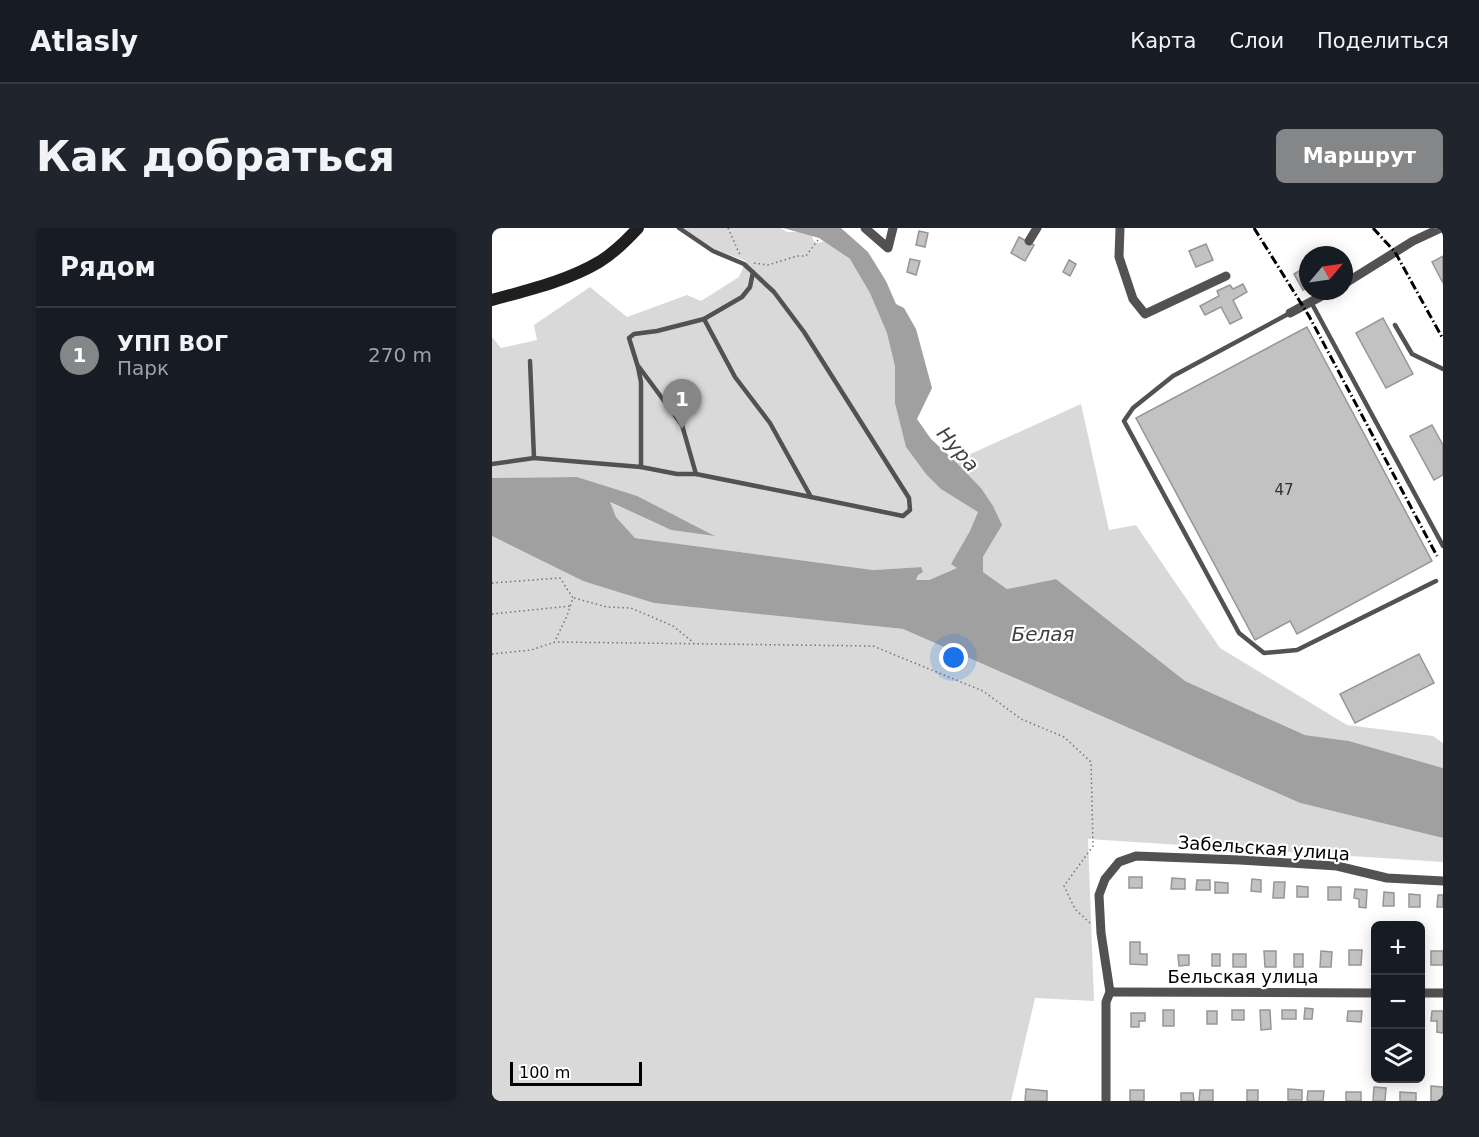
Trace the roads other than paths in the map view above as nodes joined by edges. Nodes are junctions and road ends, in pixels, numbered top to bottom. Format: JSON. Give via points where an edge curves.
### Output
{"nodes":[{"id":1,"x":639,"y":228,"type":"edge"},
{"id":2,"x":679,"y":228,"type":"edge"},
{"id":3,"x":864,"y":228,"type":"edge"},
{"id":4,"x":893,"y":228,"type":"edge"},
{"id":5,"x":1037,"y":228,"type":"edge"},
{"id":6,"x":1120,"y":228,"type":"edge"},
{"id":7,"x":1441,"y":228,"type":"edge"},
{"id":8,"x":1029,"y":241,"type":"dead end"},
{"id":9,"x":753,"y":272,"type":"junction"},
{"id":10,"x":1226,"y":276,"type":"dead end"},
{"id":11,"x":1353,"y":278,"type":"edge"},
{"id":12,"x":492,"y":300,"type":"edge"},
{"id":13,"x":1315,"y":300,"type":"edge"},
{"id":14,"x":1311,"y":302,"type":"junction"},
{"id":15,"x":1290,"y":313,"type":"joint"},
{"id":16,"x":704,"y":319,"type":"junction"},
{"id":17,"x":1395,"y":325,"type":"dead end"},
{"id":18,"x":530,"y":361,"type":"dead end"},
{"id":19,"x":638,"y":367,"type":"junction"},
{"id":20,"x":1443,"y":369,"type":"edge"},
{"id":21,"x":534,"y":458,"type":"junction"},
{"id":22,"x":492,"y":464,"type":"edge"},
{"id":23,"x":641,"y":468,"type":"junction"},
{"id":24,"x":696,"y":474,"type":"junction"},
{"id":25,"x":811,"y":497,"type":"junction"},
{"id":26,"x":1443,"y":546,"type":"edge"},
{"id":27,"x":1436,"y":581,"type":"dead end"},
{"id":28,"x":1443,"y":881,"type":"edge"},
{"id":29,"x":1110,"y":992,"type":"junction"},
{"id":30,"x":1371,"y":993,"type":"edge"},
{"id":31,"x":1425,"y":993,"type":"edge"},
{"id":32,"x":1443,"y":993,"type":"edge"},
{"id":33,"x":1106,"y":1101,"type":"edge"}],
"edges":[{"from":1,"to":12,"type":"street","via":[[599,262],[548,284]]},
{"from":2,"to":9,"type":"lane"},
{"from":3,"to":4,"type":"street","via":[[888,248]]},
{"from":5,"to":8,"type":"street"},
{"from":6,"to":10,"type":"street","via":[[1119,257],[1133,299],[1145,314]]},
{"from":7,"to":11,"type":"street"},
{"from":9,"to":16,"type":"lane","via":[[750,287],[742,297]]},
{"from":9,"to":25,"type":"lane","via":[[774,292],[804,332],[909,498],[910,510],[903,516]]},
{"from":13,"to":14,"type":"street"},
{"from":14,"to":15,"type":"street"},
{"from":14,"to":26,"type":"lane"},
{"from":15,"to":27,"type":"lane","via":[[1173,376],[1133,408],[1124,421],[1239,633],[1264,652],[1297,650]]},
{"from":16,"to":19,"type":"lane","via":[[634,334],[629,338]]},
{"from":16,"to":25,"type":"lane"},
{"from":17,"to":20,"type":"lane","via":[[1412,354]]},
{"from":18,"to":21,"type":"lane"},
{"from":19,"to":23,"type":"lane"},
{"from":19,"to":24,"type":"lane","via":[[682,425]]},
{"from":21,"to":22,"type":"lane"},
{"from":21,"to":23,"type":"lane"},
{"from":23,"to":24,"type":"lane"},
{"from":24,"to":25,"type":"lane"},
{"from":28,"to":29,"type":"street","name":"Забельская улица","via":[[1387,878],[1337,866],[1136,856],[1119,862],[1105,879],[1099,895]]},
{"from":29,"to":30,"type":"street","name":"Бельская улица"},
{"from":29,"to":33,"type":"street","via":[[1106,1002]]},
{"from":31,"to":32,"type":"street"}]}
